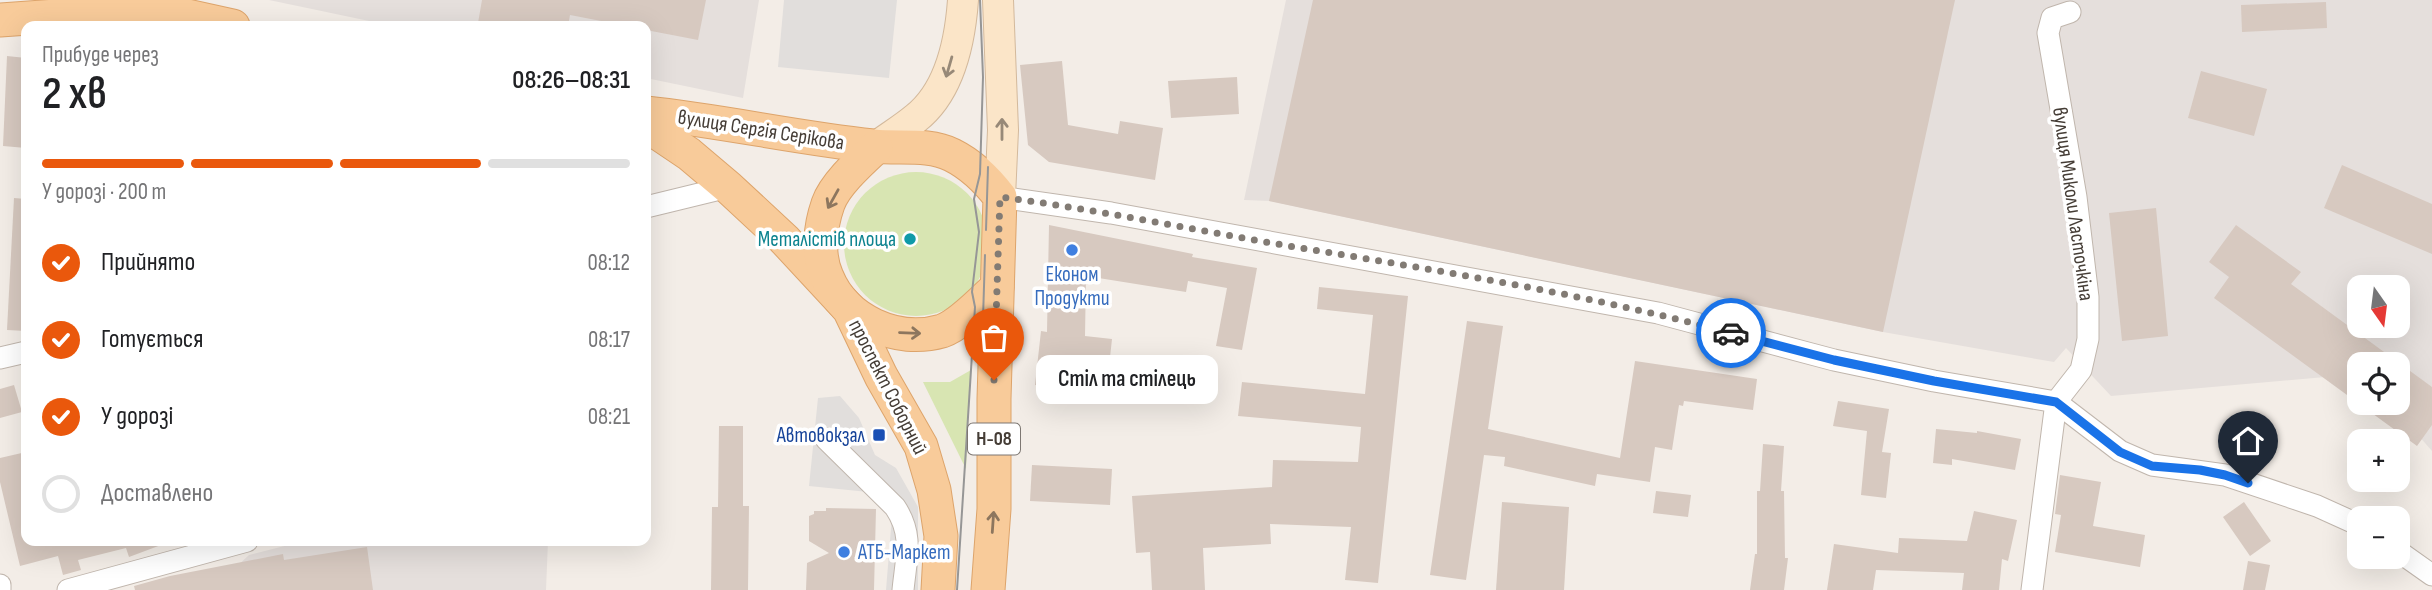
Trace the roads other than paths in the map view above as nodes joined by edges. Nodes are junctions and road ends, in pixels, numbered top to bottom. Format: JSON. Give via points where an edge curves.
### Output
{"nodes":[{"id":1,"x":963,"y":0,"type":"edge"},
{"id":2,"x":998,"y":0,"type":"edge"},
{"id":3,"x":2070,"y":12,"type":"dead end"},
{"id":4,"x":0,"y":20,"type":"edge"},
{"id":5,"x":210,"y":21,"type":"edge"},
{"id":6,"x":651,"y":114,"type":"edge"},
{"id":7,"x":651,"y":128,"type":"edge"},
{"id":8,"x":876,"y":147,"type":"junction"},
{"id":9,"x":728,"y":187,"type":"junction"},
{"id":10,"x":1000,"y":197,"type":"junction"},
{"id":11,"x":651,"y":205,"type":"edge"},
{"id":12,"x":997,"y":287,"type":"junction"},
{"id":13,"x":849,"y":309,"type":"junction"},
{"id":14,"x":21,"y":353,"type":"edge"},
{"id":15,"x":0,"y":358,"type":"edge"},
{"id":16,"x":2056,"y":402,"type":"junction"},
{"id":17,"x":826,"y":439,"type":"dead end"},
{"id":18,"x":2347,"y":520,"type":"edge"},
{"id":19,"x":229,"y":546,"type":"edge"},
{"id":20,"x":2410,"y":559,"type":"edge"},
{"id":21,"x":2432,"y":575,"type":"edge"},
{"id":22,"x":68,"y":590,"type":"edge"},
{"id":23,"x":903,"y":590,"type":"edge"},
{"id":24,"x":938,"y":590,"type":"edge"},
{"id":25,"x":988,"y":590,"type":"edge"},
{"id":26,"x":2032,"y":590,"type":"edge"}],
"edges":[{"from":1,"to":8,"type":"main road","one_way":true,"via":[[961,26],[944,87],[918,117]]},
{"from":10,"to":2,"type":"main road","one_way":true,"via":[[1003,130]]},
{"from":3,"to":16,"type":"street","name":"вулиця Миколи Ласточкіна","via":[[2052,18],[2048,33],[2076,197],[2088,297],[2088,340],[2081,370]]},
{"from":4,"to":5,"type":"main road","via":[[155,9]]},
{"from":6,"to":8,"type":"main road","name":"вулиця Сергія Серікова"},
{"from":7,"to":9,"type":"main road","name":"вулиця Сергія Серікова"},
{"from":8,"to":10,"type":"main road","via":[[919,147],[951,154],[988,181]]},
{"from":8,"to":13,"type":"main road","one_way":true,"via":[[829,201],[820,239],[827,277]]},
{"from":9,"to":11,"type":"street"},
{"from":9,"to":13,"type":"main road","name":"вулиця Сергія Серікова"},
{"from":10,"to":12,"type":"main road","number":"Н-08"},
{"from":10,"to":16,"type":"street","via":[[1412,266],[1658,313],[1834,360]]},
{"from":13,"to":12,"type":"main road","one_way":true,"via":[[877,328],[911,336],[945,330]]},
{"from":25,"to":12,"type":"main road","number":"Н-08","one_way":true,"via":[[994,509]]},
{"from":13,"to":24,"type":"main road","name":"проспект Соборний","via":[[921,446],[941,536]]},
{"from":14,"to":15,"type":"street"},
{"from":16,"to":18,"type":"street","via":[[2120,452],[2152,466],[2225,475]]},
{"from":16,"to":26,"type":"street"},
{"from":17,"to":23,"type":"street","via":[[903,519],[908,534]]},
{"from":19,"to":22,"type":"street"},
{"from":20,"to":21,"type":"street"}]}
